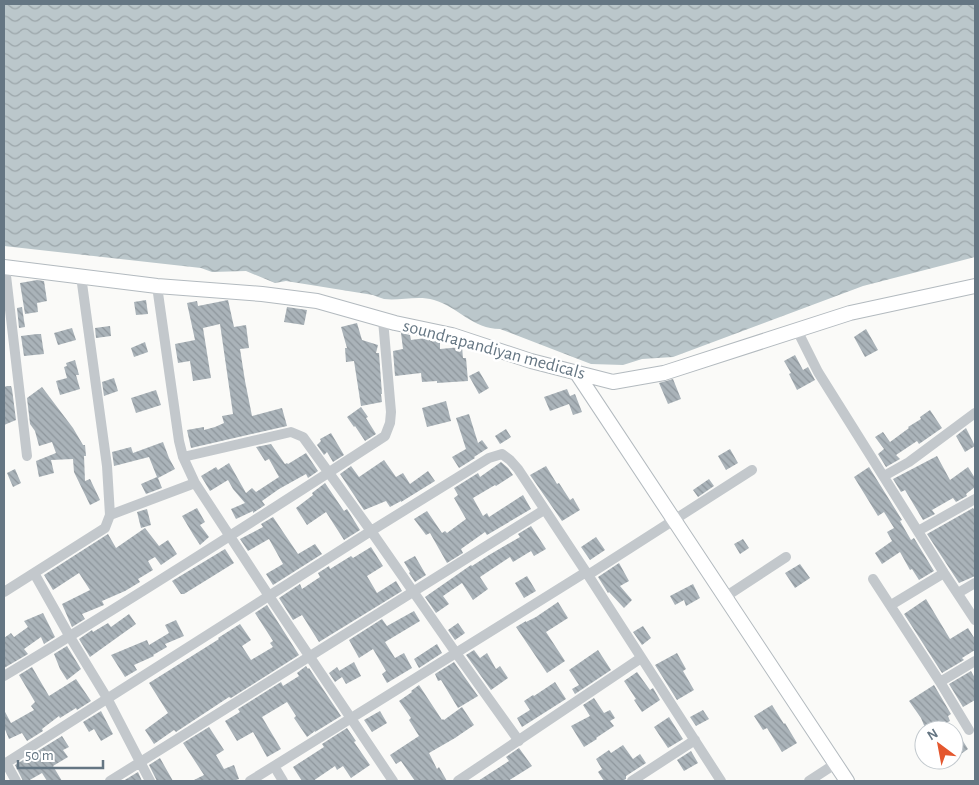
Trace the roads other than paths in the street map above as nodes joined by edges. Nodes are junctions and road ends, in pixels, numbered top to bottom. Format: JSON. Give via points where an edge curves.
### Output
{"nodes":[{"id":1,"x":4,"y":267,"type":"edge"},
{"id":2,"x":81,"y":276,"type":"junction"},
{"id":3,"x":157,"y":286,"type":"junction"},
{"id":4,"x":975,"y":286,"type":"edge"},
{"id":5,"x":383,"y":320,"type":"junction"},
{"id":6,"x":797,"y":330,"type":"junction"},
{"id":7,"x":576,"y":372,"type":"junction"},
{"id":8,"x":975,"y":412,"type":"edge"},
{"id":9,"x":27,"y":456,"type":"dead end"},
{"id":10,"x":183,"y":457,"type":"junction"},
{"id":11,"x":752,"y":470,"type":"dead end"},
{"id":12,"x":328,"y":473,"type":"junction"},
{"id":13,"x":884,"y":476,"type":"junction"},
{"id":14,"x":195,"y":483,"type":"junction"},
{"id":15,"x":975,"y":500,"type":"edge"},
{"id":16,"x":544,"y":510,"type":"junction"},
{"id":17,"x":110,"y":515,"type":"junction"},
{"id":18,"x":674,"y":519,"type":"junction"},
{"id":19,"x":918,"y":530,"type":"junction"},
{"id":20,"x":372,"y":531,"type":"junction"},
{"id":21,"x":230,"y":537,"type":"junction"},
{"id":22,"x":786,"y":557,"type":"dead end"},
{"id":23,"x":34,"y":573,"type":"junction"},
{"id":24,"x":587,"y":573,"type":"junction"},
{"id":25,"x":944,"y":573,"type":"junction"},
{"id":26,"x":873,"y":579,"type":"dead end"},
{"id":27,"x":975,"y":583,"type":"edge"},
{"id":28,"x":4,"y":592,"type":"edge"},
{"id":29,"x":414,"y":592,"type":"junction"},
{"id":30,"x":958,"y":593,"type":"junction"},
{"id":31,"x":269,"y":596,"type":"junction"},
{"id":32,"x":725,"y":597,"type":"junction"},
{"id":33,"x":891,"y":605,"type":"junction"},
{"id":34,"x":975,"y":620,"type":"edge"},
{"id":35,"x":70,"y":637,"type":"junction"},
{"id":36,"x":456,"y":653,"type":"junction"},
{"id":37,"x":310,"y":657,"type":"junction"},
{"id":38,"x":641,"y":658,"type":"junction"},
{"id":39,"x":975,"y":662,"type":"edge"},
{"id":40,"x":4,"y":676,"type":"edge"},
{"id":41,"x":940,"y":682,"type":"junction"},
{"id":42,"x":107,"y":698,"type":"junction"},
{"id":43,"x":351,"y":718,"type":"junction"},
{"id":44,"x":969,"y":730,"type":"dead end"},
{"id":45,"x":695,"y":740,"type":"junction"},
{"id":46,"x":519,"y":741,"type":"junction"},
{"id":47,"x":5,"y":761,"type":"edge"},
{"id":48,"x":140,"y":762,"type":"junction"},
{"id":49,"x":835,"y":764,"type":"junction"},
{"id":50,"x":274,"y":766,"type":"junction"},
{"id":51,"x":16,"y":781,"type":"edge"},
{"id":52,"x":110,"y":781,"type":"edge"},
{"id":53,"x":150,"y":781,"type":"edge"},
{"id":54,"x":250,"y":781,"type":"edge"},
{"id":55,"x":283,"y":781,"type":"edge"},
{"id":56,"x":393,"y":781,"type":"edge"},
{"id":57,"x":458,"y":781,"type":"edge"},
{"id":58,"x":632,"y":781,"type":"edge"},
{"id":59,"x":721,"y":781,"type":"edge"},
{"id":60,"x":809,"y":781,"type":"edge"},
{"id":61,"x":847,"y":781,"type":"edge"}],
"edges":[{"from":1,"to":2,"type":"main road","name":"soundrapandiyan medicals"},
{"from":1,"to":9,"type":"street"},
{"from":2,"to":3,"type":"main road","name":"soundrapandiyan medicals"},
{"from":2,"to":17,"type":"street","via":[[107,466]]},
{"from":3,"to":5,"type":"main road","name":"soundrapandiyan medicals","via":[[317,301]]},
{"from":3,"to":10,"type":"street"},
{"from":4,"to":6,"type":"main road","name":"soundrapandiyan medicals","via":[[850,313]]},
{"from":5,"to":7,"type":"main road","name":"soundrapandiyan medicals","via":[[452,336]]},
{"from":5,"to":12,"type":"street","via":[[391,412],[385,436]]},
{"from":6,"to":7,"type":"main road","name":"soundrapandiyan medicals","via":[[664,373],[613,382]]},
{"from":6,"to":13,"type":"street","via":[[818,372]]},
{"from":7,"to":18,"type":"main road"},
{"from":8,"to":13,"type":"street","via":[[909,462]]},
{"from":10,"to":12,"type":"street","via":[[291,432],[303,437]]},
{"from":10,"to":14,"type":"street"},
{"from":11,"to":18,"type":"street"},
{"from":12,"to":20,"type":"street"},
{"from":12,"to":21,"type":"street"},
{"from":13,"to":19,"type":"street"},
{"from":14,"to":17,"type":"street"},
{"from":14,"to":21,"type":"street"},
{"from":15,"to":19,"type":"street"},
{"from":16,"to":20,"type":"street","via":[[518,469],[502,454],[489,458]]},
{"from":16,"to":24,"type":"street"},
{"from":16,"to":29,"type":"street"},
{"from":17,"to":23,"type":"street","via":[[105,528]]},
{"from":18,"to":24,"type":"street"},
{"from":18,"to":32,"type":"main road"},
{"from":19,"to":25,"type":"street"},
{"from":20,"to":29,"type":"street"},
{"from":20,"to":31,"type":"street"},
{"from":21,"to":31,"type":"street"},
{"from":21,"to":35,"type":"street"},
{"from":22,"to":32,"type":"street"},
{"from":23,"to":28,"type":"street"},
{"from":23,"to":35,"type":"street"},
{"from":24,"to":36,"type":"street"},
{"from":24,"to":38,"type":"street"},
{"from":25,"to":30,"type":"street"},
{"from":25,"to":33,"type":"street"},
{"from":26,"to":33,"type":"street"},
{"from":27,"to":30,"type":"street"},
{"from":29,"to":36,"type":"street"},
{"from":29,"to":37,"type":"street"},
{"from":30,"to":34,"type":"street"},
{"from":31,"to":37,"type":"street"},
{"from":31,"to":42,"type":"street"},
{"from":32,"to":49,"type":"main road"},
{"from":33,"to":41,"type":"street"},
{"from":35,"to":40,"type":"street"},
{"from":35,"to":42,"type":"street"},
{"from":36,"to":43,"type":"street"},
{"from":36,"to":46,"type":"street"},
{"from":37,"to":43,"type":"street"},
{"from":37,"to":48,"type":"street"},
{"from":38,"to":45,"type":"street"},
{"from":38,"to":46,"type":"street"},
{"from":39,"to":41,"type":"street"},
{"from":41,"to":44,"type":"street"},
{"from":42,"to":47,"type":"street"},
{"from":42,"to":48,"type":"street"},
{"from":43,"to":50,"type":"street"},
{"from":43,"to":56,"type":"street"},
{"from":45,"to":58,"type":"street"},
{"from":45,"to":59,"type":"street"},
{"from":46,"to":57,"type":"street"},
{"from":47,"to":51,"type":"street"},
{"from":48,"to":52,"type":"street"},
{"from":48,"to":53,"type":"street"},
{"from":49,"to":60,"type":"street"},
{"from":49,"to":61,"type":"main road"},
{"from":50,"to":54,"type":"street"},
{"from":50,"to":55,"type":"street"}]}
